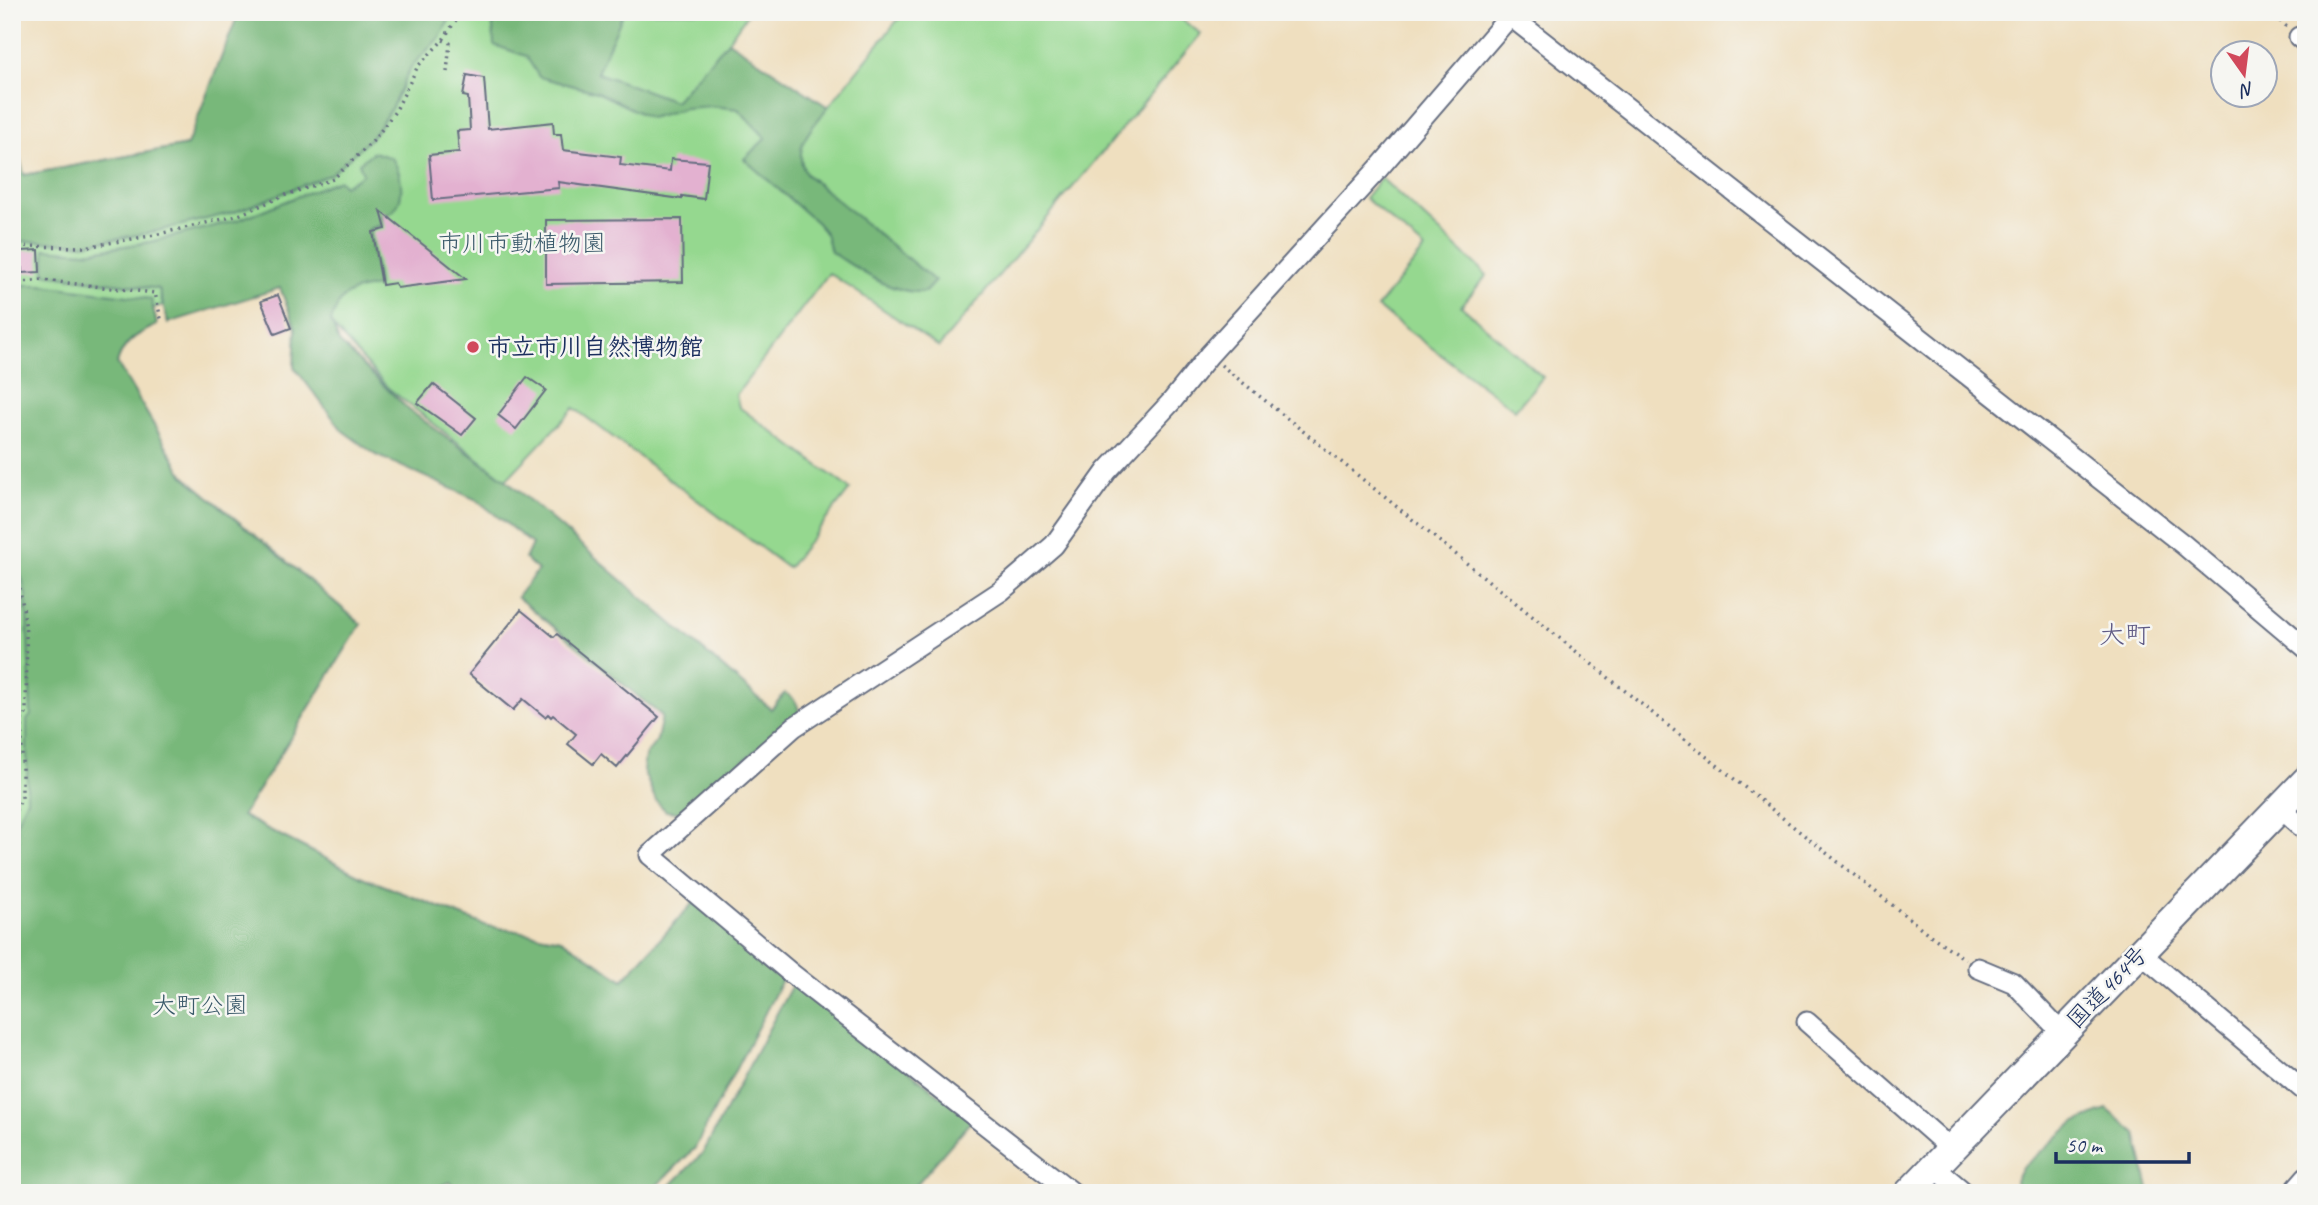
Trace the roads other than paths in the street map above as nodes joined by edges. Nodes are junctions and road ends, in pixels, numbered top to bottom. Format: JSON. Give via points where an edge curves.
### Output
{"nodes":[{"id":1,"x":1508,"y":14,"type":"edge"},
{"id":2,"x":2306,"y":648,"type":"edge"},
{"id":3,"x":2306,"y":781,"type":"edge"},
{"id":4,"x":2280,"y":808,"type":"junction"},
{"id":5,"x":2306,"y":831,"type":"edge"},
{"id":6,"x":2140,"y":953,"type":"junction"},
{"id":7,"x":1978,"y":968,"type":"road end"},
{"id":8,"x":1807,"y":1022,"type":"dead end"},
{"id":9,"x":2062,"y":1033,"type":"junction"},
{"id":10,"x":2306,"y":1092,"type":"edge"},
{"id":11,"x":1943,"y":1158,"type":"junction"},
{"id":12,"x":2306,"y":1177,"type":"edge"},
{"id":13,"x":1073,"y":1193,"type":"edge"},
{"id":14,"x":1909,"y":1193,"type":"edge"},
{"id":15,"x":1965,"y":1193,"type":"edge"},
{"id":16,"x":2292,"y":1193,"type":"edge"}],
"edges":[{"from":1,"to":2,"type":"street","via":[[2184,545]]},
{"from":1,"to":13,"type":"street","via":[[1378,168],[1107,471],[1054,545],[1000,591],[794,727],[650,855],[792,974]]},
{"from":3,"to":4,"type":"highway","name":"国道464号"},
{"from":4,"to":5,"type":"street"},
{"from":4,"to":6,"type":"highway","name":"国道464号"},
{"from":6,"to":9,"type":"highway","name":"国道464号"},
{"from":6,"to":10,"type":"street"},
{"from":7,"to":9,"type":"street","via":[[2014,983]]},
{"from":8,"to":11,"type":"street"},
{"from":9,"to":11,"type":"highway","name":"国道464号"},
{"from":11,"to":14,"type":"highway","name":"国道464号"},
{"from":11,"to":15,"type":"street"},
{"from":12,"to":16,"type":"street"}]}
